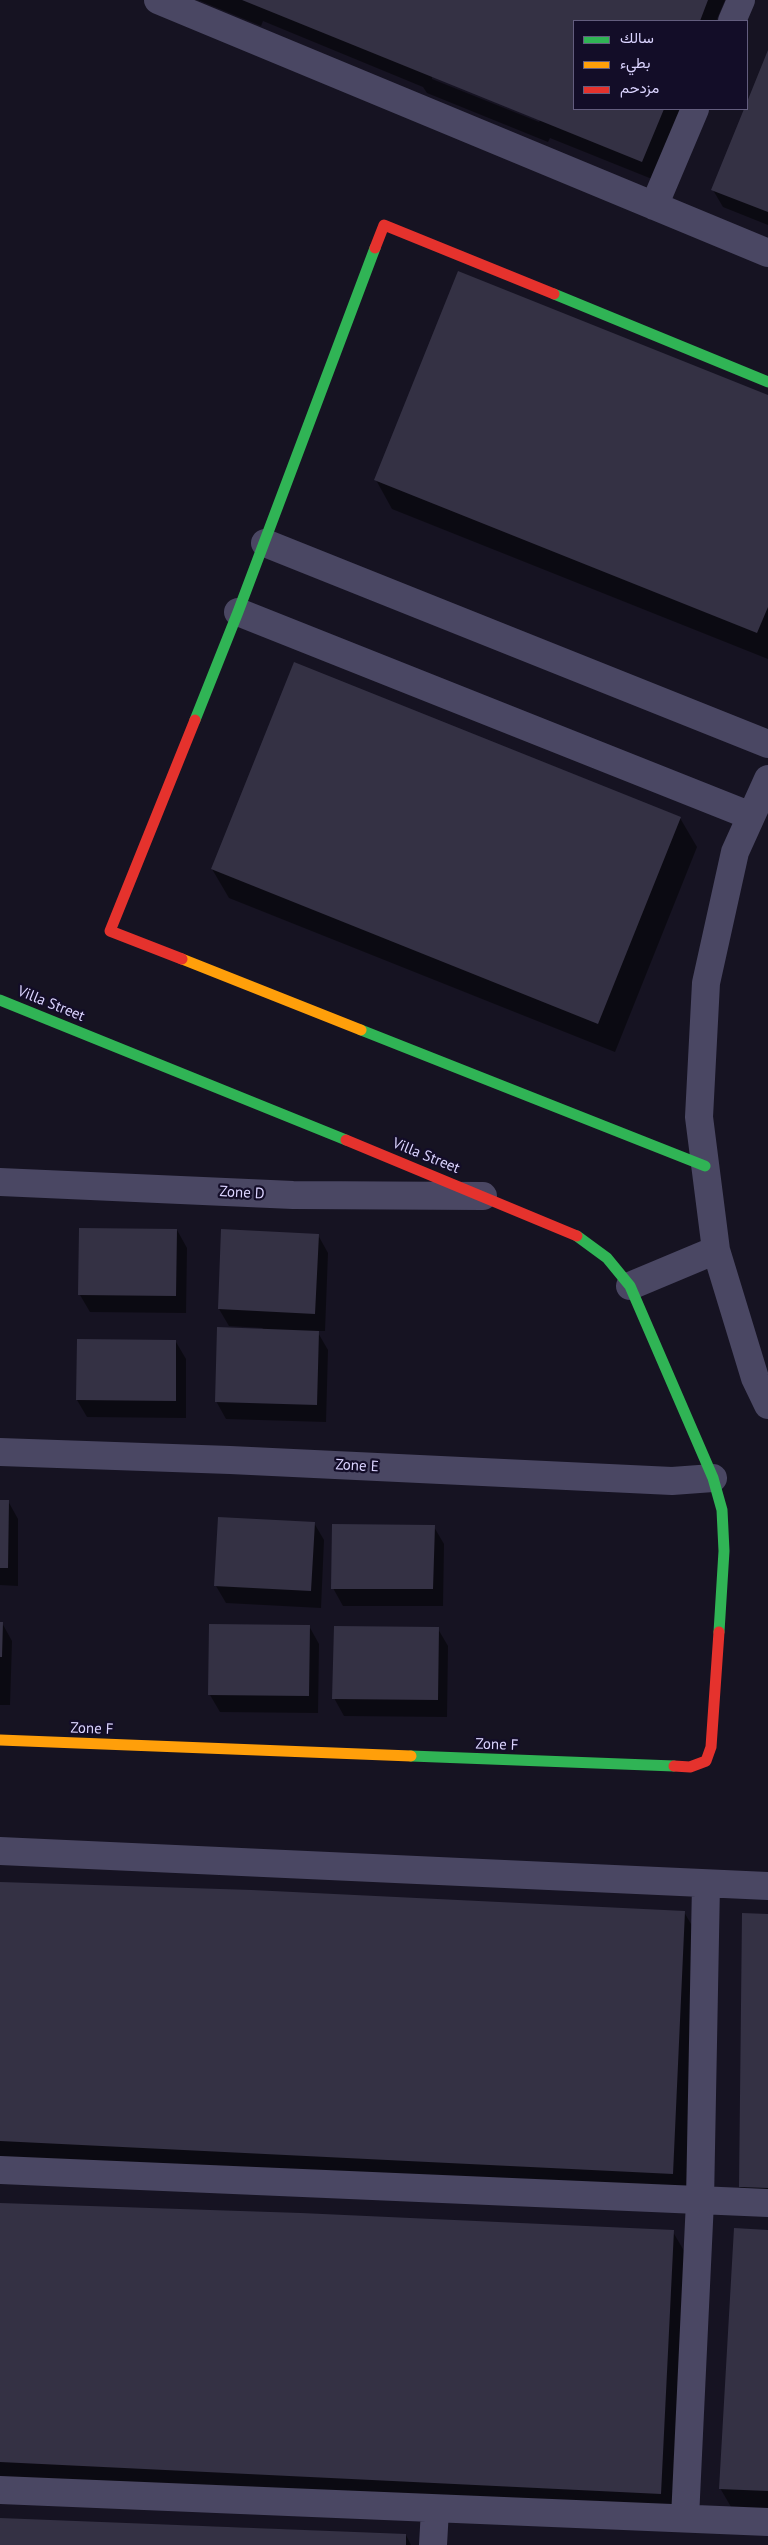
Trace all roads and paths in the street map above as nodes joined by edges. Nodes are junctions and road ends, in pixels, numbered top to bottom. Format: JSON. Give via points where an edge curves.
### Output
{"nodes":[{"id":1,"x":158,"y":0,"type":"edge"},
{"id":2,"x":740,"y":0,"type":"edge"},
{"id":3,"x":732,"y":20,"type":"edge"},
{"id":4,"x":695,"y":110,"type":"edge"},
{"id":5,"x":654,"y":206,"type":"junction"},
{"id":6,"x":768,"y":252,"type":"edge"},
{"id":7,"x":768,"y":382,"type":"edge"},
{"id":8,"x":264,"y":543,"type":"junction"},
{"id":9,"x":238,"y":612,"type":"junction"},
{"id":10,"x":768,"y":744,"type":"edge"},
{"id":11,"x":768,"y":779,"type":"edge"},
{"id":12,"x":751,"y":816,"type":"junction"},
{"id":13,"x":0,"y":1000,"type":"edge"},
{"id":14,"x":705,"y":1166,"type":"junction"},
{"id":15,"x":0,"y":1182,"type":"edge"},
{"id":16,"x":484,"y":1196,"type":"junction"},
{"id":17,"x":716,"y":1250,"type":"junction"},
{"id":18,"x":630,"y":1286,"type":"junction"},
{"id":19,"x":768,"y":1404,"type":"edge"},
{"id":20,"x":0,"y":1452,"type":"edge"},
{"id":21,"x":713,"y":1478,"type":"junction"},
{"id":22,"x":0,"y":1740,"type":"edge"},
{"id":23,"x":0,"y":1850,"type":"edge"},
{"id":24,"x":706,"y":1884,"type":"junction"},
{"id":25,"x":768,"y":1886,"type":"edge"},
{"id":26,"x":0,"y":2170,"type":"edge"},
{"id":27,"x":700,"y":2202,"type":"junction"},
{"id":28,"x":768,"y":2203,"type":"edge"},
{"id":29,"x":0,"y":2490,"type":"edge"},
{"id":30,"x":434,"y":2510,"type":"junction"},
{"id":31,"x":685,"y":2518,"type":"junction"},
{"id":32,"x":768,"y":2522,"type":"edge"},
{"id":33,"x":433,"y":2545,"type":"edge"}],
"edges":[{"from":1,"to":5,"type":"street"},
{"from":2,"to":3,"type":"street"},
{"from":4,"to":5,"type":"street"},
{"from":5,"to":6,"type":"street"},
{"from":7,"to":8,"type":"street","via":[[384,225]]},
{"from":8,"to":9,"type":"street"},
{"from":8,"to":10,"type":"street"},
{"from":9,"to":12,"type":"street"},
{"from":9,"to":14,"type":"street","via":[[110,931]]},
{"from":11,"to":12,"type":"street"},
{"from":12,"to":14,"type":"street","via":[[735,852],[706,983],[699,1117]]},
{"from":13,"to":16,"type":"street","name":"Villa Street"},
{"from":14,"to":17,"type":"street"},
{"from":15,"to":16,"type":"street","name":"Zone D","via":[[293,1195]]},
{"from":16,"to":18,"type":"street","name":"Villa Street","via":[[580,1236],[616,1266]]},
{"from":17,"to":18,"type":"street"},
{"from":17,"to":19,"type":"street","via":[[755,1378]]},
{"from":18,"to":21,"type":"street","name":"Villa Street"},
{"from":20,"to":21,"type":"street","name":"Zone E","via":[[672,1481]]},
{"from":21,"to":22,"type":"street","name":"Zone F","via":[[722,1510],[724,1551],[713,1733],[706,1761],[690,1767]]},
{"from":23,"to":24,"type":"street"},
{"from":24,"to":25,"type":"street"},
{"from":24,"to":27,"type":"street"},
{"from":26,"to":27,"type":"street"},
{"from":27,"to":28,"type":"street"},
{"from":27,"to":31,"type":"street"},
{"from":29,"to":30,"type":"street"},
{"from":30,"to":31,"type":"street"},
{"from":30,"to":33,"type":"street"},
{"from":31,"to":32,"type":"street"}]}
